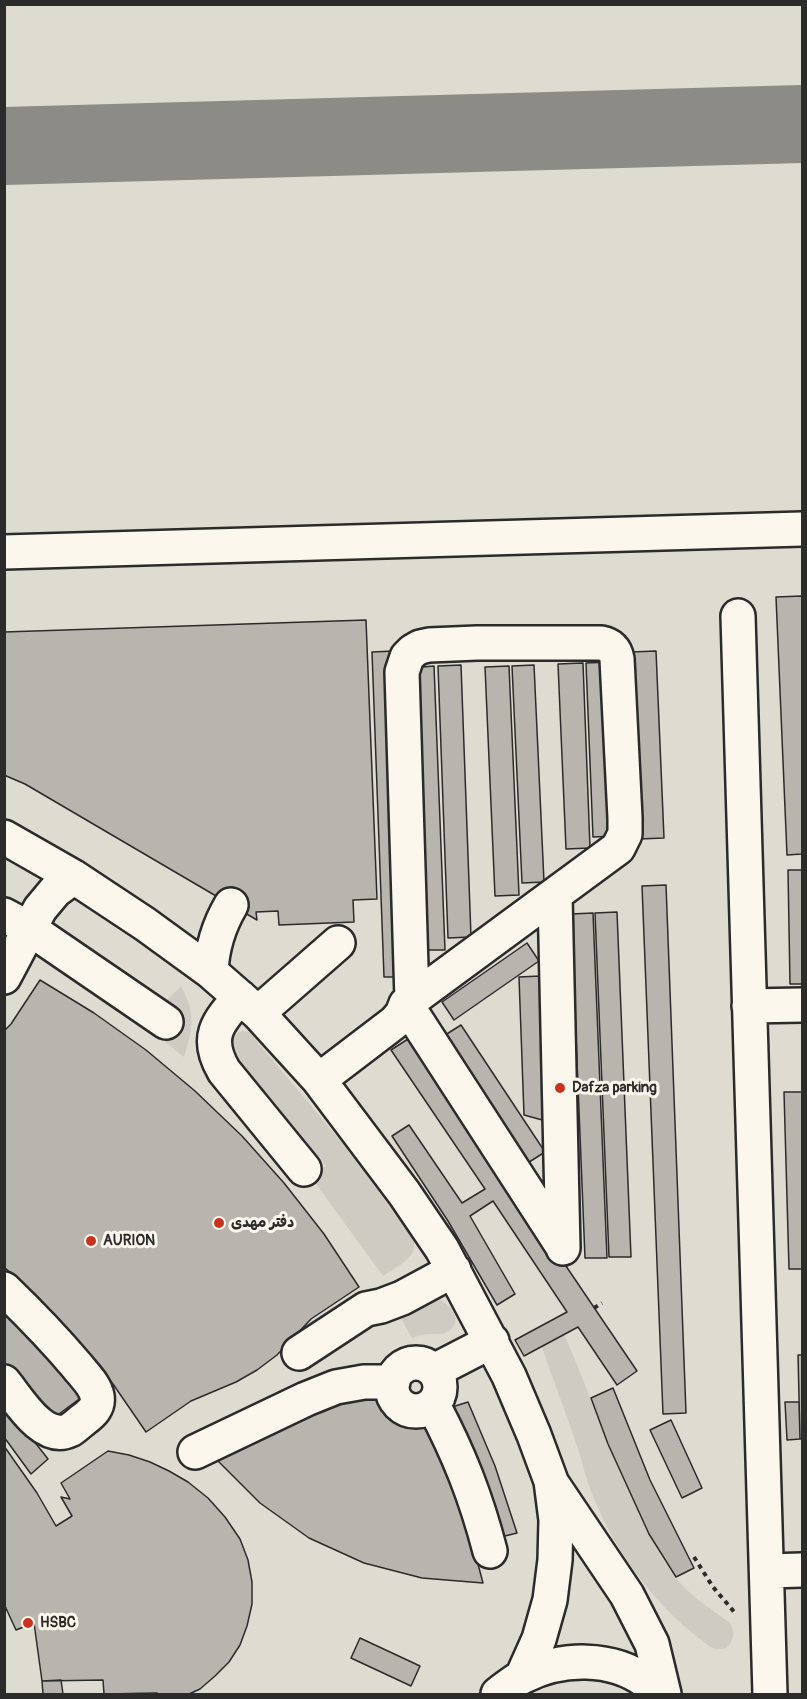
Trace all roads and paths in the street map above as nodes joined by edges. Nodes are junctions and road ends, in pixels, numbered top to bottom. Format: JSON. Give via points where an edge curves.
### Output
{"nodes":[{"id":1,"x":802,"y":529,"type":"edge"},
{"id":2,"x":4,"y":552,"type":"edge"},
{"id":3,"x":738,"y":616,"type":"dead end"},
{"id":4,"x":4,"y":837,"type":"edge"},
{"id":5,"x":74,"y":877,"type":"junction"},
{"id":6,"x":555,"y":895,"type":"junction"},
{"id":7,"x":231,"y":905,"type":"dead end"},
{"id":8,"x":17,"y":922,"type":"edge"},
{"id":9,"x":338,"y":943,"type":"dead end"},
{"id":10,"x":212,"y":972,"type":"junction"},
{"id":11,"x":4,"y":977,"type":"edge"},
{"id":12,"x":409,"y":1002,"type":"junction"},
{"id":13,"x":249,"y":1005,"type":"junction"},
{"id":14,"x":802,"y":1005,"type":"edge"},
{"id":15,"x":750,"y":1006,"type":"junction"},
{"id":16,"x":166,"y":1022,"type":"dead end"},
{"id":17,"x":310,"y":1071,"type":"junction"},
{"id":18,"x":304,"y":1169,"type":"dead end"},
{"id":19,"x":448,"y":1259,"type":"junction"},
{"id":20,"x":4,"y":1289,"type":"edge"},
{"id":21,"x":602,"y":1303,"type":"dead end"},
{"id":22,"x":594,"y":1308,"type":"dead end"},
{"id":23,"x":492,"y":1341,"type":"junction"},
{"id":24,"x":299,"y":1353,"type":"dead end"},
{"id":25,"x":434,"y":1371,"type":"junction"},
{"id":26,"x":4,"y":1382,"type":"edge"},
{"id":27,"x":393,"y":1382,"type":"junction"},
{"id":28,"x":433,"y":1405,"type":"junction"},
{"id":29,"x":195,"y":1452,"type":"dead end"},
{"id":30,"x":551,"y":1481,"type":"junction"},
{"id":31,"x":490,"y":1551,"type":"dead end"},
{"id":32,"x":694,"y":1557,"type":"dead end"},
{"id":33,"x":802,"y":1570,"type":"edge"},
{"id":34,"x":767,"y":1571,"type":"junction"},
{"id":35,"x":769,"y":1654,"type":"junction"},
{"id":36,"x":510,"y":1686,"type":"edge"},
{"id":37,"x":662,"y":1695,"type":"edge"},
{"id":38,"x":771,"y":1695,"type":"edge"}],
"edges":[{"from":1,"to":2,"type":"street"},
{"from":3,"to":15,"type":"street"},
{"from":4,"to":5,"type":"street"},
{"from":5,"to":8,"type":"street","via":[[40,909]]},
{"from":5,"to":10,"type":"street"},
{"from":6,"to":12,"type":"street"},
{"from":6,"to":12,"type":"street","via":[[563,1248]]},
{"from":6,"to":12,"type":"street","via":[[618,848],[625,834],[615,651],[601,643],[420,647],[407,657],[402,672]]},
{"from":7,"to":10,"type":"street","via":[[216,937]]},
{"from":8,"to":11,"type":"street"},
{"from":8,"to":16,"type":"street"},
{"from":9,"to":13,"type":"street"},
{"from":10,"to":13,"type":"street"},
{"from":12,"to":17,"type":"street","via":[[394,1022]]},
{"from":13,"to":17,"type":"street"},
{"from":13,"to":18,"type":"street","via":[[222,1018],[215,1031],[217,1059]]},
{"from":14,"to":15,"type":"street"},
{"from":15,"to":34,"type":"street"},
{"from":17,"to":19,"type":"street","via":[[391,1175]]},
{"from":19,"to":23,"type":"street"},
{"from":19,"to":24,"type":"street","via":[[402,1298],[366,1309]]},
{"from":20,"to":26,"type":"street","via":[[49,1333],[91,1383],[97,1407],[69,1430],[57,1433],[35,1420]]},
{"from":21,"to":22,"type":"path"},
{"from":23,"to":25,"type":"street"},
{"from":23,"to":30,"type":"street"},
{"from":25,"to":27,"type":"street","via":[[419,1363],[410,1364],[402,1367]]},
{"from":25,"to":28,"type":"street","via":[[440,1389]]},
{"from":27,"to":28,"type":"street","via":[[392,1394],[410,1411],[422,1411]]},
{"from":27,"to":29,"type":"street","via":[[336,1387]]},
{"from":28,"to":31,"type":"street","via":[[467,1476]]},
{"from":30,"to":36,"type":"street","via":[[556,1520],[550,1600],[539,1639]]},
{"from":30,"to":37,"type":"street","via":[[627,1595],[652,1644]]},
{"from":32,"to":35,"type":"path","via":[[713,1587]]},
{"from":33,"to":34,"type":"street"},
{"from":34,"to":35,"type":"street"},
{"from":35,"to":38,"type":"street"},
{"from":36,"to":37,"type":"street","via":[[546,1667],[598,1663],[646,1681]]}]}
